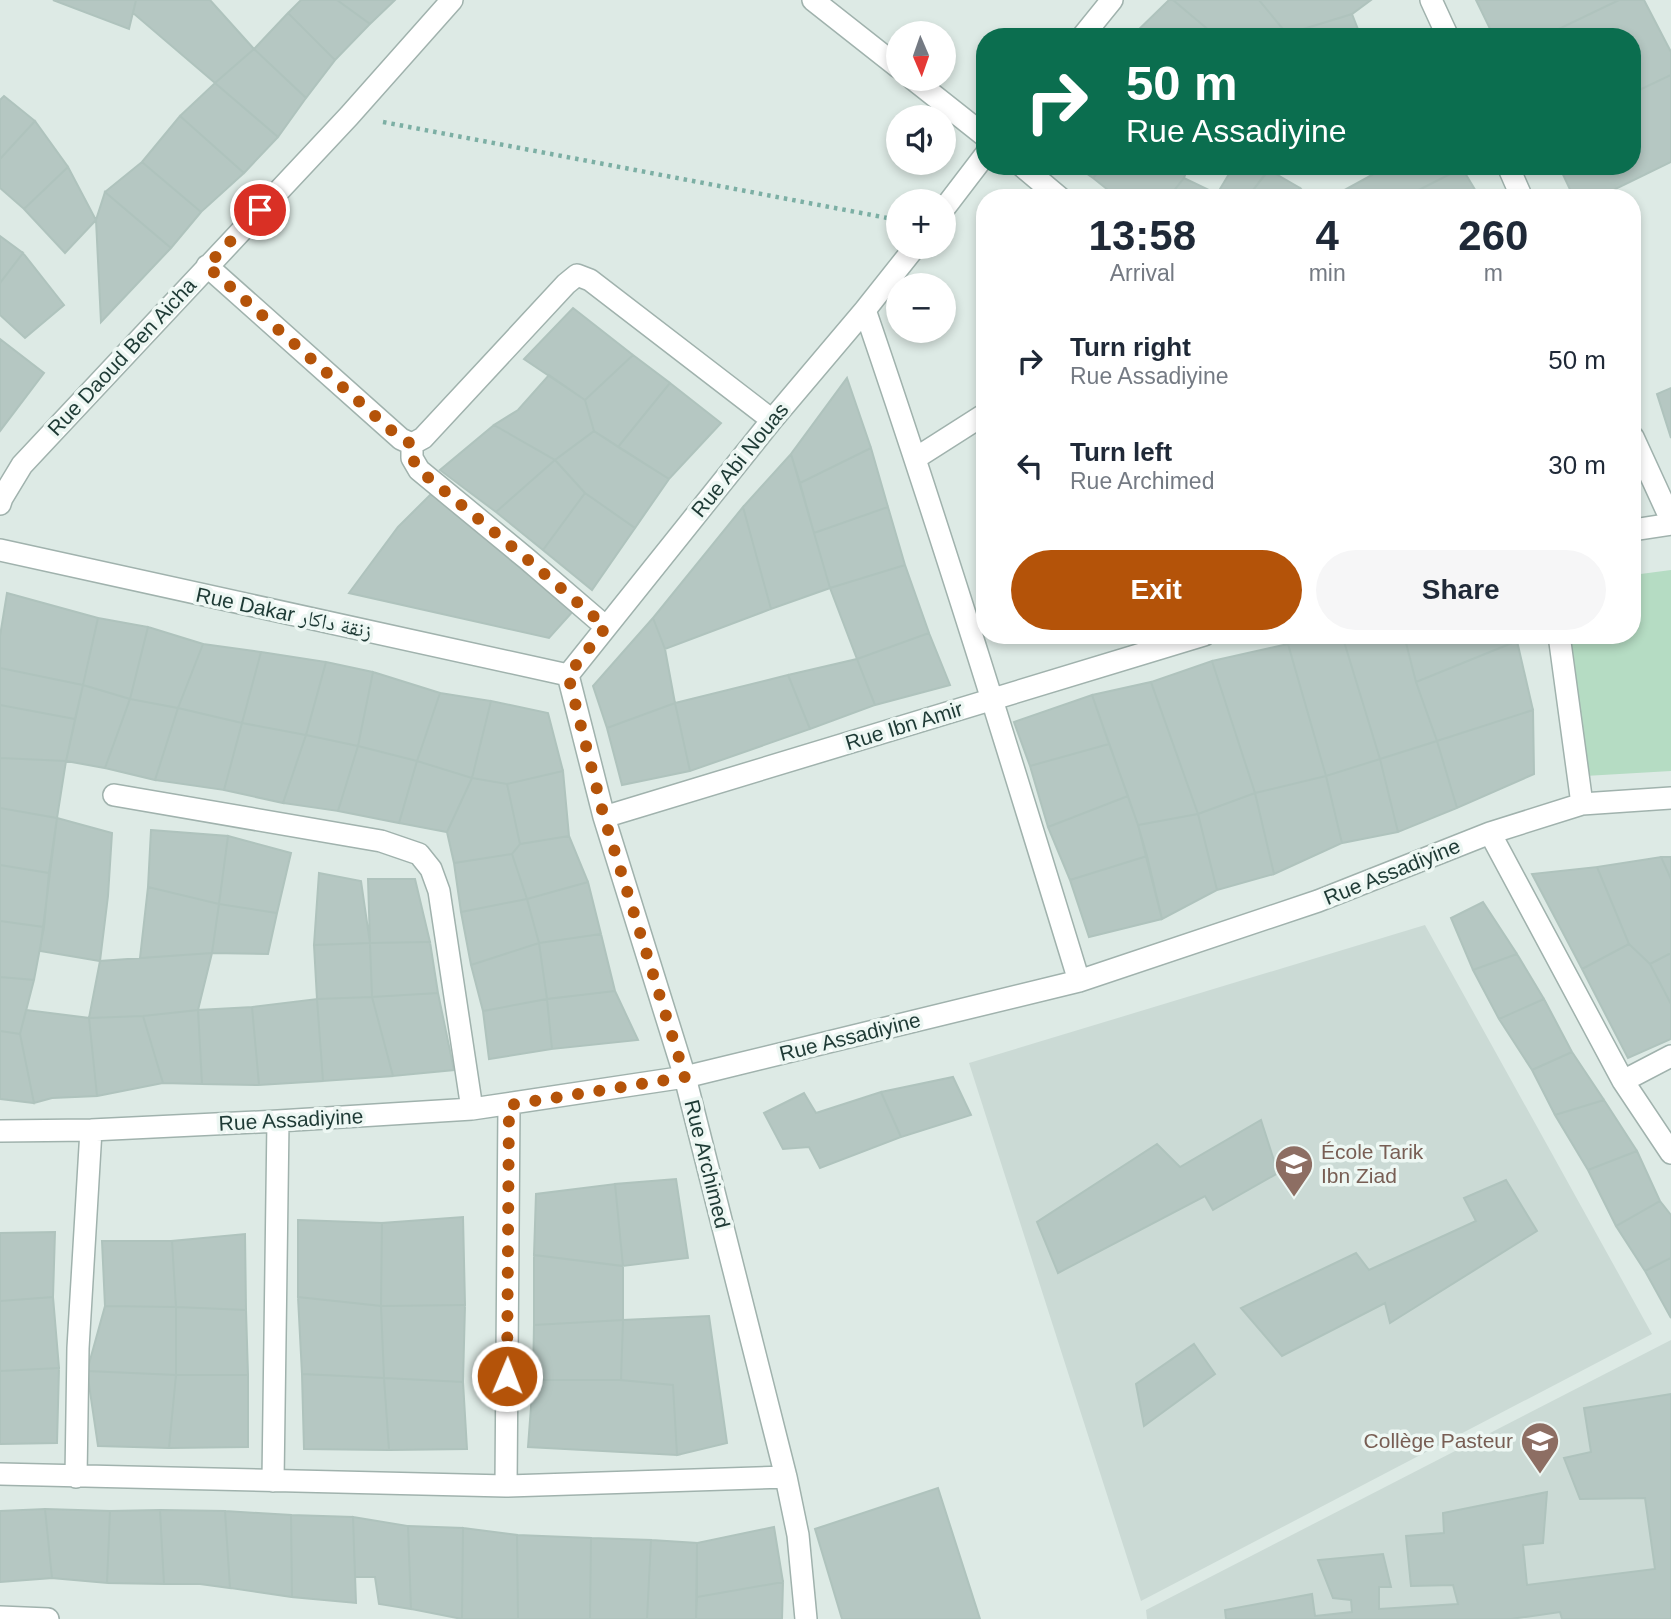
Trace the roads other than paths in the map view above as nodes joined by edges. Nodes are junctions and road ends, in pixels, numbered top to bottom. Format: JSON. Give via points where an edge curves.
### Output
{"nodes":[{"id":1,"x":452,"y":0,"type":"edge"},
{"id":2,"x":813,"y":0,"type":"edge"},
{"id":3,"x":1112,"y":0,"type":"edge"},
{"id":4,"x":1431,"y":0,"type":"edge"},
{"id":5,"x":1089,"y":28,"type":"edge"},
{"id":6,"x":1444,"y":28,"type":"edge"},
{"id":7,"x":886,"y":58,"type":"edge"},
{"id":8,"x":928,"y":91,"type":"edge"},
{"id":9,"x":976,"y":129,"type":"edge"},
{"id":10,"x":976,"y":167,"type":"edge"},
{"id":11,"x":1033,"y":175,"type":"edge"},
{"id":12,"x":1049,"y":189,"type":"edge"},
{"id":13,"x":956,"y":193,"type":"edge"},
{"id":14,"x":905,"y":259,"type":"edge"},
{"id":15,"x":207,"y":266,"type":"junction"},
{"id":16,"x":865,"y":310,"type":"junction"},
{"id":17,"x":772,"y":420,"type":"junction"},
{"id":18,"x":976,"y":420,"type":"edge"},
{"id":19,"x":412,"y":444,"type":"junction"},
{"id":20,"x":1641,"y":455,"type":"edge"},
{"id":21,"x":916,"y":458,"type":"junction"},
{"id":22,"x":0,"y":504,"type":"edge"},
{"id":23,"x":1671,"y":522,"type":"edge"},
{"id":24,"x":1641,"y":528,"type":"edge"},
{"id":25,"x":0,"y":550,"type":"edge"},
{"id":26,"x":606,"y":627,"type":"junction"},
{"id":27,"x":1175,"y":644,"type":"edge"},
{"id":28,"x":1560,"y":644,"type":"edge"},
{"id":29,"x":568,"y":675,"type":"junction"},
{"id":30,"x":993,"y":700,"type":"junction"},
{"id":31,"x":114,"y":796,"type":"dead end"},
{"id":32,"x":1671,"y":798,"type":"edge"},
{"id":33,"x":1581,"y":804,"type":"junction"},
{"id":34,"x":604,"y":817,"type":"junction"},
{"id":35,"x":1490,"y":833,"type":"junction"},
{"id":36,"x":1079,"y":981,"type":"junction"},
{"id":37,"x":1671,"y":1056,"type":"edge"},
{"id":38,"x":685,"y":1077,"type":"junction"},
{"id":39,"x":1623,"y":1081,"type":"junction"},
{"id":40,"x":509,"y":1105,"type":"junction"},
{"id":41,"x":472,"y":1109,"type":"junction"},
{"id":42,"x":278,"y":1121,"type":"junction"},
{"id":43,"x":92,"y":1130,"type":"junction"},
{"id":44,"x":0,"y":1131,"type":"edge"},
{"id":45,"x":1671,"y":1153,"type":"edge"},
{"id":46,"x":0,"y":1474,"type":"edge"},
{"id":47,"x":76,"y":1477,"type":"junction"},
{"id":48,"x":786,"y":1477,"type":"junction"},
{"id":49,"x":273,"y":1480,"type":"junction"},
{"id":50,"x":506,"y":1486,"type":"junction"},
{"id":51,"x":0,"y":1616,"type":"edge"},
{"id":52,"x":48,"y":1619,"type":"edge"},
{"id":53,"x":806,"y":1619,"type":"edge"}],
"edges":[{"from":1,"to":15,"type":"street","name":"Rue Daoud Ben Aicha"},
{"from":2,"to":7,"type":"street"},
{"from":3,"to":5,"type":"street"},
{"from":4,"to":6,"type":"street"},
{"from":8,"to":9,"type":"street"},
{"from":10,"to":13,"type":"street"},
{"from":11,"to":12,"type":"street"},
{"from":14,"to":16,"type":"street","name":"Rue Abi Nouas"},
{"from":15,"to":19,"type":"street"},
{"from":15,"to":22,"type":"street","name":"Rue Daoud Ben Aicha","via":[[22,465]]},
{"from":16,"to":17,"type":"street","name":"Rue Abi Nouas"},
{"from":16,"to":21,"type":"street"},
{"from":17,"to":19,"type":"street","via":[[590,280],[577,275],[423,438]]},
{"from":17,"to":26,"type":"street","name":"Rue Abi Nouas"},
{"from":18,"to":21,"type":"street"},
{"from":19,"to":26,"type":"street","via":[[412,458],[419,470]]},
{"from":20,"to":23,"type":"street"},
{"from":21,"to":30,"type":"street"},
{"from":23,"to":24,"type":"street"},
{"from":25,"to":29,"type":"street","name":"Rue Dakar زنقة داكار"},
{"from":26,"to":29,"type":"street","name":"Rue Abi Nouas"},
{"from":27,"to":30,"type":"street","name":"Rue Ibn Amir"},
{"from":28,"to":33,"type":"street"},
{"from":29,"to":34,"type":"street","name":"Rue Archimed"},
{"from":30,"to":34,"type":"street","name":"Rue Ibn Amir"},
{"from":30,"to":36,"type":"street"},
{"from":31,"to":41,"type":"street","via":[[381,841],[419,854],[439,891]]},
{"from":32,"to":33,"type":"street","name":"Rue Assadiyine"},
{"from":33,"to":35,"type":"street","name":"Rue Assadiyine"},
{"from":34,"to":38,"type":"street","name":"Rue Archimed"},
{"from":35,"to":36,"type":"street","name":"Rue Assadiyine","via":[[1318,901]]},
{"from":35,"to":39,"type":"street"},
{"from":36,"to":38,"type":"street","name":"Rue Assadiyine"},
{"from":37,"to":39,"type":"street"},
{"from":38,"to":40,"type":"street","name":"Rue Assadiyine"},
{"from":38,"to":48,"type":"street","name":"Rue Archimed"},
{"from":39,"to":45,"type":"street"},
{"from":40,"to":41,"type":"street","name":"Rue Assadiyine"},
{"from":40,"to":50,"type":"street"},
{"from":41,"to":42,"type":"street","name":"Rue Assadiyine"},
{"from":42,"to":43,"type":"street","name":"Rue Assadiyine"},
{"from":42,"to":49,"type":"street"},
{"from":43,"to":44,"type":"street","name":"Rue Assadiyine"},
{"from":43,"to":47,"type":"street","via":[[78,1348]]},
{"from":46,"to":47,"type":"street"},
{"from":47,"to":49,"type":"street"},
{"from":48,"to":50,"type":"street"},
{"from":48,"to":53,"type":"street","name":"Rue Archimed","via":[[798,1535]]},
{"from":49,"to":50,"type":"street"},
{"from":51,"to":52,"type":"street"}]}
